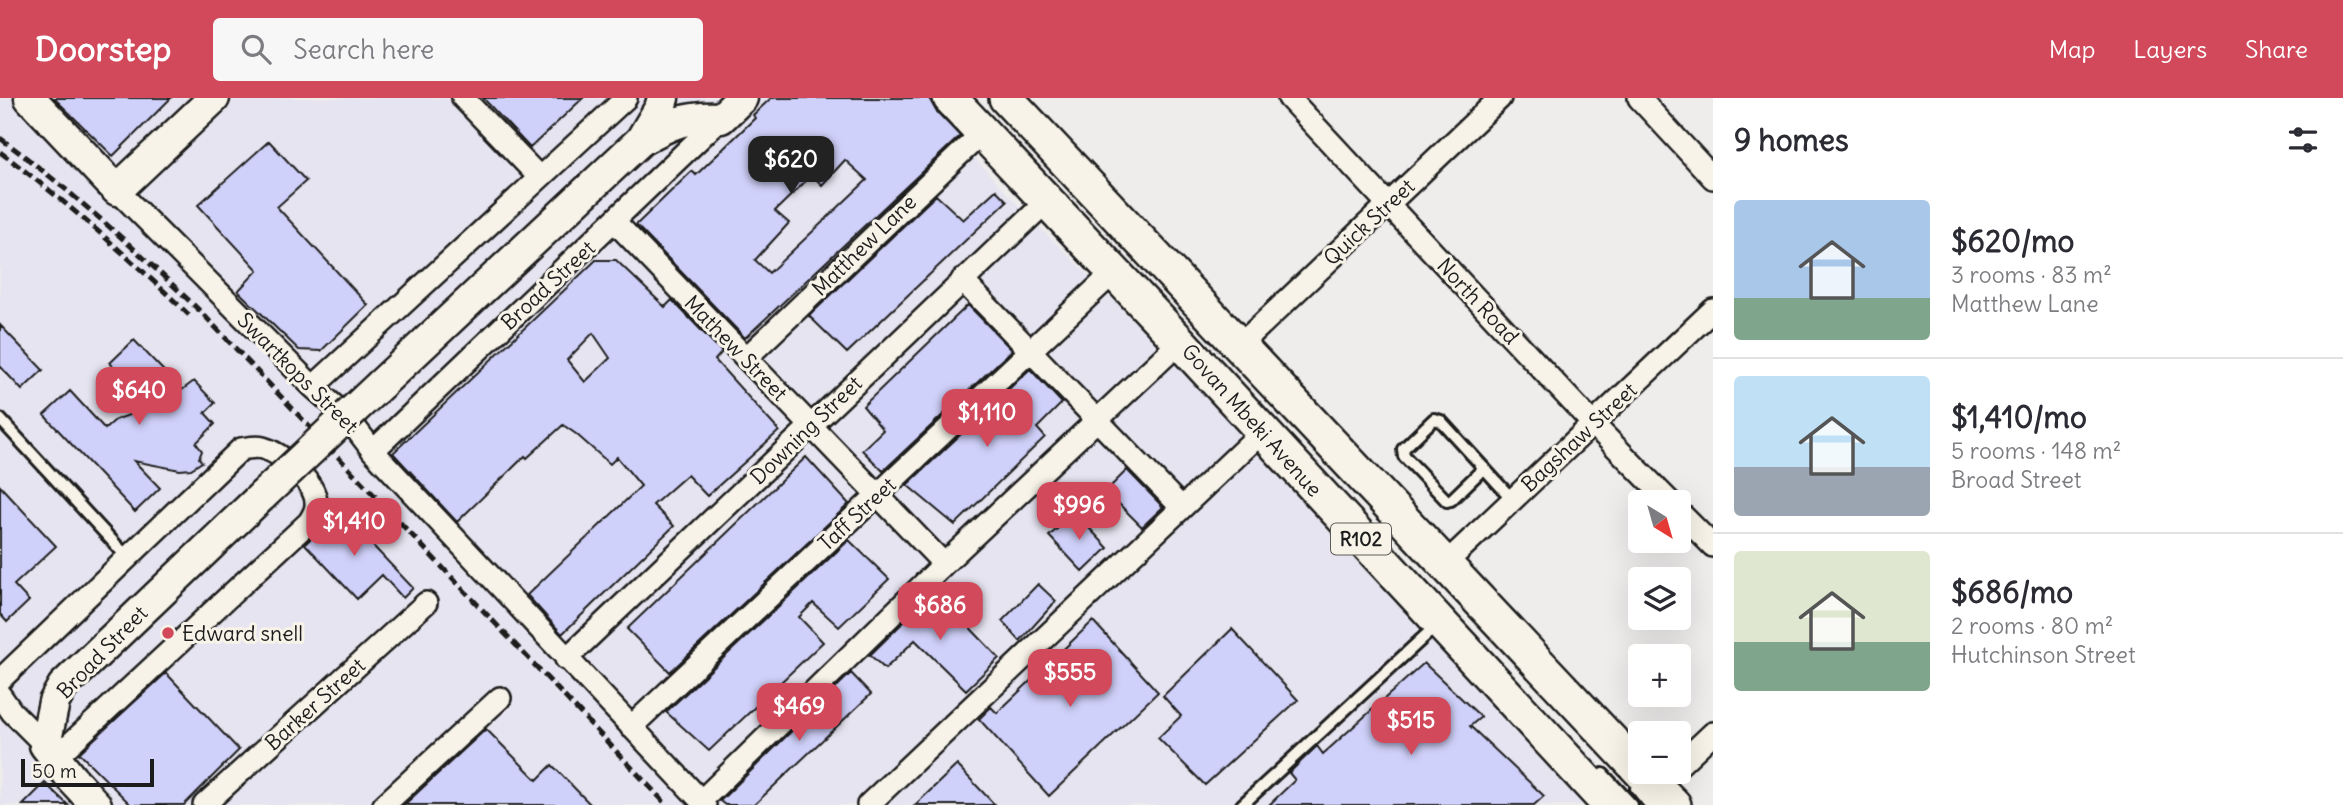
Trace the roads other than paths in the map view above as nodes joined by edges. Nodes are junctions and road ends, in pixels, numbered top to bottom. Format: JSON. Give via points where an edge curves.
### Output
{"nodes":[{"id":1,"x":30,"y":98,"type":"edge"},
{"id":2,"x":214,"y":98,"type":"edge"},
{"id":3,"x":463,"y":98,"type":"edge"},
{"id":4,"x":626,"y":98,"type":"edge"},
{"id":5,"x":663,"y":98,"type":"edge"},
{"id":6,"x":1006,"y":98,"type":"edge"},
{"id":7,"x":1289,"y":98,"type":"edge"},
{"id":8,"x":1500,"y":98,"type":"edge"},
{"id":9,"x":1639,"y":98,"type":"edge"},
{"id":10,"x":953,"y":99,"type":"edge"},
{"id":11,"x":732,"y":108,"type":"edge"},
{"id":12,"x":983,"y":132,"type":"junction"},
{"id":13,"x":641,"y":140,"type":"junction"},
{"id":14,"x":539,"y":177,"type":"junction"},
{"id":15,"x":1713,"y":178,"type":"edge"},
{"id":16,"x":117,"y":190,"type":"junction"},
{"id":17,"x":1047,"y":201,"type":"junction"},
{"id":18,"x":1388,"y":204,"type":"junction"},
{"id":19,"x":615,"y":222,"type":"junction"},
{"id":20,"x":1114,"y":272,"type":"junction"},
{"id":21,"x":962,"y":281,"type":"junction"},
{"id":22,"x":1713,"y":310,"type":"edge"},
{"id":23,"x":1180,"y":342,"type":"junction"},
{"id":24,"x":1238,"y":346,"type":"junction"},
{"id":25,"x":1030,"y":351,"type":"junction"},
{"id":26,"x":746,"y":358,"type":"junction"},
{"id":27,"x":313,"y":387,"type":"junction"},
{"id":28,"x":0,"y":419,"type":"edge"},
{"id":29,"x":1259,"y":420,"type":"junction"},
{"id":30,"x":1097,"y":421,"type":"junction"},
{"id":31,"x":1593,"y":424,"type":"junction"},
{"id":32,"x":811,"y":425,"type":"junction"},
{"id":33,"x":373,"y":451,"type":"junction"},
{"id":34,"x":1485,"y":468,"type":"junction"},
{"id":35,"x":1350,"y":480,"type":"dead end"},
{"id":36,"x":1658,"y":490,"type":"edge"},
{"id":37,"x":877,"y":495,"type":"junction"},
{"id":38,"x":1513,"y":500,"type":"junction"},
{"id":39,"x":1181,"y":507,"type":"junction"},
{"id":40,"x":1364,"y":523,"type":"dead end"},
{"id":41,"x":1691,"y":524,"type":"edge"},
{"id":42,"x":1393,"y":526,"type":"dead end"},
{"id":43,"x":1713,"y":546,"type":"edge"},
{"id":44,"x":128,"y":558,"type":"junction"},
{"id":45,"x":944,"y":564,"type":"junction"},
{"id":46,"x":1445,"y":564,"type":"junction"},
{"id":47,"x":426,"y":603,"type":"dead end"},
{"id":48,"x":1439,"y":622,"type":"junction"},
{"id":49,"x":566,"y":659,"type":"junction"},
{"id":50,"x":0,"y":680,"type":"edge"},
{"id":51,"x":0,"y":695,"type":"edge"},
{"id":52,"x":500,"y":698,"type":"dead end"},
{"id":53,"x":631,"y":727,"type":"junction"},
{"id":54,"x":1713,"y":733,"type":"edge"},
{"id":55,"x":50,"y":751,"type":"junction"},
{"id":56,"x":1594,"y":765,"type":"dead end"},
{"id":57,"x":1640,"y":789,"type":"edge"},
{"id":58,"x":703,"y":803,"type":"edge"},
{"id":59,"x":96,"y":805,"type":"edge"},
{"id":60,"x":204,"y":805,"type":"edge"},
{"id":61,"x":384,"y":805,"type":"edge"},
{"id":62,"x":868,"y":805,"type":"edge"},
{"id":63,"x":1242,"y":805,"type":"edge"}],
"edges":[{"from":1,"to":16,"type":"street","name":"Swartkops Street"},
{"from":2,"to":16,"type":"street"},
{"from":3,"to":14,"type":"street"},
{"from":4,"to":14,"type":"street"},
{"from":5,"to":13,"type":"street","name":"Broad Street"},
{"from":6,"to":24,"type":"main road","name":"Govan Mbeki Avenue","number":"R102"},
{"from":7,"to":18,"type":"street","name":"North Road"},
{"from":8,"to":18,"type":"street","name":"Quick Street"},
{"from":9,"to":15,"type":"street"},
{"from":10,"to":12,"type":"main road","name":"Govan Mbeki Avenue","number":"R102"},
{"from":11,"to":13,"type":"street","name":"Broad Street","via":[[675,122]]},
{"from":11,"to":19,"type":"street","name":"Broad Street"},
{"from":12,"to":17,"type":"main road","name":"Govan Mbeki Avenue","number":"R102"},
{"from":12,"to":26,"type":"street","name":"Matthew Lane"},
{"from":13,"to":55,"type":"street","name":"Broad Street","bridge":true,"via":[[63,686],[54,702]]},
{"from":14,"to":27,"type":"street"},
{"from":16,"to":27,"type":"street","name":"Swartkops Street"},
{"from":17,"to":20,"type":"main road","name":"Govan Mbeki Avenue","number":"R102"},
{"from":17,"to":21,"type":"street","name":"Downing Street"},
{"from":18,"to":24,"type":"street","name":"Quick Street"},
{"from":18,"to":31,"type":"street","name":"North Road"},
{"from":19,"to":26,"type":"street","name":"Mathew Street"},
{"from":19,"to":33,"type":"street","name":"Broad Street"},
{"from":20,"to":23,"type":"main road","name":"Govan Mbeki Avenue","number":"R102"},
{"from":20,"to":25,"type":"street","name":"Taff Street"},
{"from":21,"to":25,"type":"street"},
{"from":21,"to":32,"type":"street","name":"Downing Street"},
{"from":22,"to":31,"type":"street","name":"Bagshaw Street"},
{"from":23,"to":29,"type":"main road","name":"Govan Mbeki Avenue","number":"R102"},
{"from":23,"to":30,"type":"street"},
{"from":24,"to":46,"type":"main road","name":"Govan Mbeki Avenue","number":"R102"},
{"from":25,"to":30,"type":"street"},
{"from":25,"to":37,"type":"street","name":"Taff Street"},
{"from":26,"to":32,"type":"street","name":"Mathew Street"},
{"from":27,"to":33,"type":"street","name":"Swartkops Street","via":[[347,417]]},
{"from":28,"to":44,"type":"lane"},
{"from":29,"to":39,"type":"street"},
{"from":29,"to":40,"type":"lane"},
{"from":29,"to":48,"type":"main road","name":"Govan Mbeki Avenue","number":"R102"},
{"from":30,"to":39,"type":"street"},
{"from":30,"to":45,"type":"street"},
{"from":31,"to":36,"type":"street","name":"North Road"},
{"from":31,"to":38,"type":"street","name":"Bagshaw Street"},
{"from":32,"to":37,"type":"street","name":"Mathew Street"},
{"from":32,"to":49,"type":"street","name":"Downing Street"},
{"from":33,"to":49,"type":"street","name":"Swartkops Street"},
{"from":34,"to":34,"type":"lane","via":[[1438,419],[1403,449],[1404,456],[1447,500]]},
{"from":34,"to":38,"type":"lane"},
{"from":35,"to":42,"type":"lane"},
{"from":37,"to":45,"type":"street","name":"Mathew Street"},
{"from":37,"to":53,"type":"street","name":"Taff Street"},
{"from":38,"to":46,"type":"street","name":"Bagshaw Street"},
{"from":39,"to":62,"type":"street"},
{"from":41,"to":43,"type":"street"},
{"from":44,"to":50,"type":"street","name":"Broad Street"},
{"from":44,"to":55,"type":"street","name":"Broad Street","via":[[242,449],[273,451],[313,491],[316,508],[309,522]]},
{"from":45,"to":58,"type":"street"},
{"from":46,"to":57,"type":"main road","name":"Govan Mbeki Avenue","number":"R102"},
{"from":47,"to":60,"type":"street","name":"Barker Street"},
{"from":48,"to":57,"type":"main road","name":"Govan Mbeki Avenue","number":"R102"},
{"from":48,"to":63,"type":"lane"},
{"from":49,"to":53,"type":"street","name":"Swartkops Street"},
{"from":51,"to":55,"type":"street"},
{"from":52,"to":61,"type":"street"},
{"from":53,"to":58,"type":"street","name":"Swartkops Street"},
{"from":54,"to":57,"type":"street"},
{"from":55,"to":59,"type":"street"},
{"from":56,"to":57,"type":"lane"}]}
